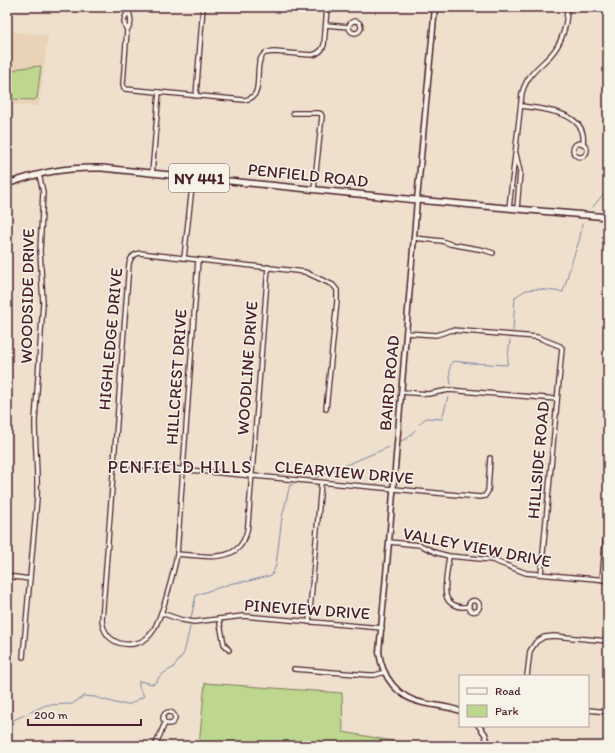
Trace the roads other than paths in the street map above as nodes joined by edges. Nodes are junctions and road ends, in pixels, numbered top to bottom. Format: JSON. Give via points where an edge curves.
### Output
{"nodes":[{"id":1,"x":129,"y":7,"type":"edge"},
{"id":2,"x":203,"y":7,"type":"edge"},
{"id":3,"x":327,"y":7,"type":"edge"},
{"id":4,"x":435,"y":7,"type":"edge"},
{"id":5,"x":567,"y":7,"type":"edge"},
{"id":6,"x":128,"y":12,"type":"junction"},
{"id":7,"x":326,"y":25,"type":"junction"},
{"id":8,"x":349,"y":27,"type":"dead end"},
{"id":9,"x":127,"y":30,"type":"junction"},
{"id":10,"x":159,"y":92,"type":"junction"},
{"id":11,"x":196,"y":96,"type":"junction"},
{"id":12,"x":521,"y":106,"type":"junction"},
{"id":13,"x":293,"y":113,"type":"dead end"},
{"id":14,"x":583,"y":144,"type":"dead end"},
{"id":15,"x":516,"y":151,"type":"junction"},
{"id":16,"x":152,"y":173,"type":"junction"},
{"id":17,"x":39,"y":174,"type":"junction"},
{"id":18,"x":193,"y":178,"type":"junction"},
{"id":19,"x":7,"y":184,"type":"edge"},
{"id":20,"x":314,"y":189,"type":"junction"},
{"id":21,"x":417,"y":200,"type":"junction"},
{"id":22,"x":509,"y":208,"type":"junction"},
{"id":23,"x":517,"y":209,"type":"junction"},
{"id":24,"x":608,"y":217,"type":"edge"},
{"id":25,"x":414,"y":238,"type":"junction"},
{"id":26,"x":493,"y":253,"type":"dead end"},
{"id":27,"x":184,"y":258,"type":"junction"},
{"id":28,"x":198,"y":260,"type":"junction"},
{"id":29,"x":268,"y":267,"type":"junction"},
{"id":30,"x":406,"y":333,"type":"junction"},
{"id":31,"x":401,"y":392,"type":"junction"},
{"id":32,"x":557,"y":399,"type":"junction"},
{"id":33,"x":326,"y":409,"type":"dead end"},
{"id":34,"x":490,"y":458,"type":"dead end"},
{"id":35,"x":114,"y":463,"type":"junction"},
{"id":36,"x":183,"y":470,"type":"junction"},
{"id":37,"x":251,"y":476,"type":"junction"},
{"id":38,"x":321,"y":482,"type":"junction"},
{"id":39,"x":394,"y":489,"type":"junction"},
{"id":40,"x":608,"y":509,"type":"edge"},
{"id":41,"x":390,"y":542,"type":"junction"},
{"id":42,"x":177,"y":554,"type":"junction"},
{"id":43,"x":448,"y":556,"type":"junction"},
{"id":44,"x":541,"y":574,"type":"junction"},
{"id":45,"x":7,"y":576,"type":"edge"},
{"id":46,"x":30,"y":579,"type":"junction"},
{"id":47,"x":602,"y":580,"type":"junction"},
{"id":48,"x":608,"y":580,"type":"edge"},
{"id":49,"x":469,"y":606,"type":"dead end"},
{"id":50,"x":161,"y":612,"type":"junction"},
{"id":51,"x":219,"y":619,"type":"junction"},
{"id":52,"x":309,"y":622,"type":"junction"},
{"id":53,"x":382,"y":628,"type":"junction"},
{"id":54,"x":608,"y":641,"type":"edge"},
{"id":55,"x":128,"y":644,"type":"joint"},
{"id":56,"x":229,"y":650,"type":"dead end"},
{"id":57,"x":23,"y":657,"type":"dead end"},
{"id":58,"x":294,"y":669,"type":"dead end"},
{"id":59,"x":385,"y":672,"type":"junction"},
{"id":60,"x":527,"y":675,"type":"edge"},
{"id":61,"x":589,"y":710,"type":"edge"},
{"id":62,"x":459,"y":711,"type":"edge"},
{"id":63,"x":608,"y":712,"type":"edge"},
{"id":64,"x":165,"y":723,"type":"dead end"},
{"id":65,"x":480,"y":727,"type":"edge"},
{"id":66,"x":60,"y":746,"type":"edge"},
{"id":67,"x":93,"y":746,"type":"edge"},
{"id":68,"x":155,"y":746,"type":"edge"},
{"id":69,"x":489,"y":746,"type":"edge"}],
"edges":[{"from":1,"to":6,"type":"street"},
{"from":2,"to":11,"type":"street"},
{"from":3,"to":7,"type":"street"},
{"from":4,"to":21,"type":"street","name":"BAIRD ROAD"},
{"from":5,"to":12,"type":"street","via":[[565,28],[560,42],[527,81],[522,93]]},
{"from":6,"to":9,"type":"street","via":[[124,18]]},
{"from":6,"to":9,"type":"street","via":[[132,19]]},
{"from":7,"to":8,"type":"street"},
{"from":7,"to":11,"type":"street","via":[[323,47],[317,54],[271,52],[263,55],[259,63],[256,91],[251,98],[244,100]]},
{"from":9,"to":10,"type":"street","via":[[123,86],[125,89]]},
{"from":10,"to":11,"type":"street"},
{"from":10,"to":16,"type":"street"},
{"from":12,"to":14,"type":"street","via":[[546,109],[570,118],[581,128]]},
{"from":12,"to":15,"type":"street"},
{"from":13,"to":20,"type":"street","via":[[319,113],[322,116]]},
{"from":15,"to":22,"type":"street"},
{"from":15,"to":23,"type":"street","via":[[520,172]]},
{"from":16,"to":17,"type":"main road","name":"PENFIELD ROAD","number":"NY 441","via":[[85,168]]},
{"from":16,"to":18,"type":"main road","name":"PENFIELD ROAD","number":"NY 441"},
{"from":17,"to":19,"type":"main road","name":"PENFIELD ROAD","number":"NY 441"},
{"from":17,"to":46,"type":"street","name":"WOODSIDE DRIVE","via":[[43,192],[40,250],[43,316],[35,421],[37,498]]},
{"from":18,"to":20,"type":"main road","name":"PENFIELD ROAD","number":"NY 441"},
{"from":18,"to":27,"type":"street"},
{"from":20,"to":21,"type":"main road","name":"PENFIELD ROAD","number":"NY 441"},
{"from":21,"to":22,"type":"main road","name":"PENFIELD ROAD","number":"NY 441"},
{"from":21,"to":25,"type":"street","name":"BAIRD ROAD"},
{"from":22,"to":23,"type":"main road","name":"PENFIELD ROAD","number":"NY 441"},
{"from":23,"to":24,"type":"main road","name":"PENFIELD ROAD","number":"NY 441"},
{"from":25,"to":26,"type":"street","via":[[442,241]]},
{"from":25,"to":30,"type":"street","name":"BAIRD ROAD"},
{"from":27,"to":28,"type":"street","name":"HIGHLEDGE DRIVE"},
{"from":27,"to":35,"type":"street","name":"HIGHLEDGE DRIVE","via":[[140,253],[130,260]]},
{"from":28,"to":29,"type":"street","name":"HIGHLEDGE DRIVE"},
{"from":28,"to":36,"type":"street","name":"HILLCREST DRIVE"},
{"from":29,"to":33,"type":"street","name":"HIGHLEDGE DRIVE","via":[[305,272],[331,283],[336,288],[337,301]]},
{"from":29,"to":37,"type":"street","name":"WOODLINE DRIVE"},
{"from":30,"to":31,"type":"street","name":"BAIRD ROAD"},
{"from":30,"to":32,"type":"street","name":"HILLSIDE ROAD","via":[[436,334],[452,330],[537,337],[560,346],[562,348]]},
{"from":31,"to":32,"type":"street","via":[[428,394],[449,390]]},
{"from":31,"to":39,"type":"street","name":"BAIRD ROAD"},
{"from":32,"to":44,"type":"street","name":"HILLSIDE ROAD"},
{"from":34,"to":39,"type":"street","name":"CLEARVIEW DRIVE","via":[[488,491],[483,497]]},
{"from":35,"to":36,"type":"street","name":"CLEARVIEW DRIVE"},
{"from":35,"to":55,"type":"street","name":"HIGHLEDGE DRIVE","via":[[102,626],[110,638]]},
{"from":36,"to":37,"type":"street","name":"CLEARVIEW DRIVE"},
{"from":36,"to":42,"type":"street","name":"HILLCREST DRIVE"},
{"from":37,"to":38,"type":"street","name":"CLEARVIEW DRIVE"},
{"from":37,"to":42,"type":"street","name":"WOODLINE DRIVE","via":[[247,531],[240,546],[224,556]]},
{"from":38,"to":39,"type":"street","name":"CLEARVIEW DRIVE"},
{"from":38,"to":52,"type":"street"},
{"from":39,"to":41,"type":"street","name":"BAIRD ROAD"},
{"from":40,"to":47,"type":"street"},
{"from":41,"to":43,"type":"street","name":"VALLEY VIEW DRIVE","via":[[420,545]]},
{"from":41,"to":53,"type":"street","name":"BAIRD ROAD"},
{"from":42,"to":50,"type":"street","name":"HILLCREST DRIVE"},
{"from":43,"to":44,"type":"street","name":"VALLEY VIEW DRIVE","via":[[492,560],[526,573]]},
{"from":43,"to":49,"type":"street","via":[[445,592],[447,599],[456,606]]},
{"from":44,"to":47,"type":"street","name":"VALLEY VIEW DRIVE"},
{"from":45,"to":46,"type":"street"},
{"from":46,"to":57,"type":"street","name":"WOODSIDE DRIVE"},
{"from":47,"to":48,"type":"street","name":"VALLEY VIEW DRIVE"},
{"from":50,"to":51,"type":"street","name":"PINEVIEW DRIVE","via":[[194,622]]},
{"from":50,"to":55,"type":"street","name":"HILLCREST DRIVE","via":[[149,636],[137,643]]},
{"from":51,"to":52,"type":"street","name":"PINEVIEW DRIVE","via":[[243,616]]},
{"from":51,"to":56,"type":"street","via":[[224,644]]},
{"from":52,"to":53,"type":"street","name":"PINEVIEW DRIVE"},
{"from":53,"to":59,"type":"street","name":"BAIRD ROAD","via":[[379,652]]},
{"from":54,"to":60,"type":"street","via":[[544,637],[536,642],[530,651]]},
{"from":58,"to":59,"type":"street","via":[[370,675]]},
{"from":59,"to":62,"type":"street","name":"BAIRD ROAD","via":[[405,696],[421,703]]},
{"from":61,"to":63,"type":"street"},
{"from":64,"to":68,"type":"street"},
{"from":65,"to":69,"type":"street"},
{"from":66,"to":67,"type":"street","via":[[79,743]]}]}
